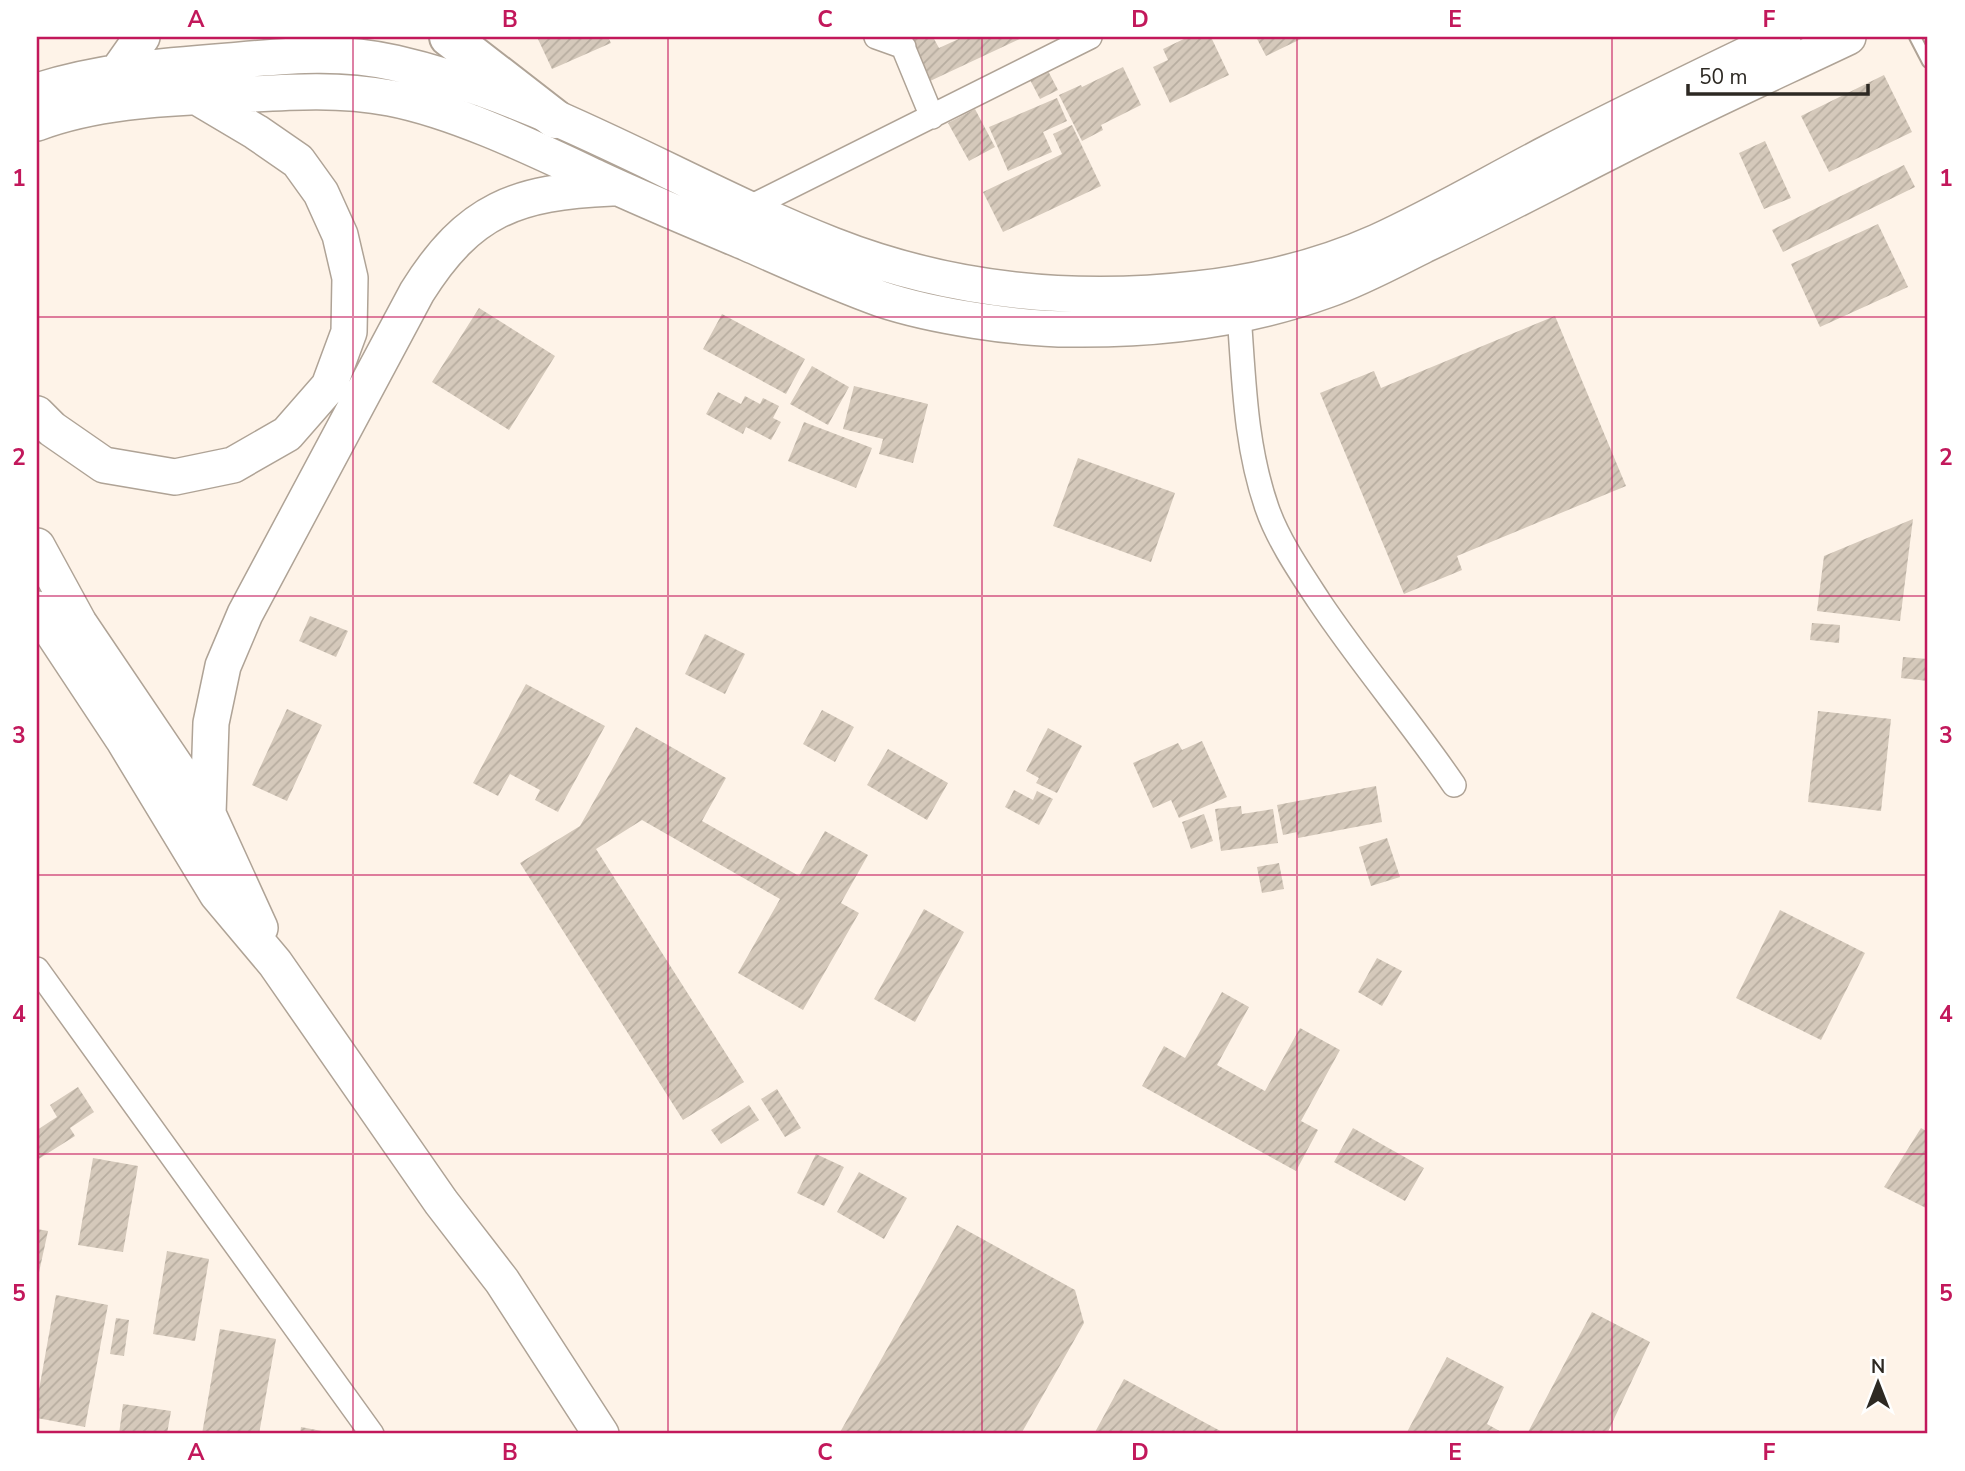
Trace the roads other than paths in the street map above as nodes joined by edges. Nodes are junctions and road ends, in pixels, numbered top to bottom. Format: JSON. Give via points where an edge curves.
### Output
{"nodes":[{"id":1,"x":142,"y":37,"type":"edge"},
{"id":2,"x":449,"y":37,"type":"edge"},
{"id":3,"x":876,"y":37,"type":"edge"},
{"id":4,"x":1090,"y":37,"type":"edge"},
{"id":5,"x":1783,"y":37,"type":"edge"},
{"id":6,"x":1848,"y":37,"type":"edge"},
{"id":7,"x":1915,"y":37,"type":"edge"},
{"id":8,"x":902,"y":42,"type":"edge"},
{"id":9,"x":1928,"y":62,"type":"edge"},
{"id":10,"x":118,"y":71,"type":"junction"},
{"id":11,"x":37,"y":91,"type":"edge"},
{"id":12,"x":197,"y":97,"type":"junction"},
{"id":13,"x":932,"y":117,"type":"junction"},
{"id":14,"x":555,"y":119,"type":"junction"},
{"id":15,"x":37,"y":123,"type":"edge"},
{"id":16,"x":682,"y":177,"type":"junction"},
{"id":17,"x":617,"y":188,"type":"junction"},
{"id":18,"x":748,"y":208,"type":"junction"},
{"id":19,"x":1239,"y":314,"type":"junction"},
{"id":20,"x":37,"y":414,"type":"edge"},
{"id":21,"x":37,"y":546,"type":"edge"},
{"id":22,"x":37,"y":609,"type":"edge"},
{"id":23,"x":37,"y":656,"type":"edge"},
{"id":24,"x":123,"y":739,"type":"junction"},
{"id":25,"x":1454,"y":785,"type":"dead end"},
{"id":26,"x":208,"y":814,"type":"junction"},
{"id":27,"x":275,"y":963,"type":"junction"},
{"id":28,"x":37,"y":969,"type":"edge"},
{"id":29,"x":372,"y":1434,"type":"edge"},
{"id":30,"x":601,"y":1434,"type":"edge"}],
"edges":[{"from":1,"to":10,"type":"main road"},
{"from":2,"to":14,"type":"highway"},
{"from":3,"to":8,"type":"street"},
{"from":4,"to":13,"type":"street"},
{"from":5,"to":18,"type":"main road","via":[[1373,243],[1274,276],[1231,284],[1104,295],[979,286],[888,265]]},
{"from":6,"to":19,"type":"main road","via":[[1376,269],[1330,289]]},
{"from":7,"to":9,"type":"lane"},
{"from":8,"to":13,"type":"street"},
{"from":10,"to":11,"type":"main road"},
{"from":10,"to":14,"type":"main road","via":[[309,54],[365,58],[460,82]]},
{"from":12,"to":15,"type":"main road","via":[[96,108]]},
{"from":12,"to":17,"type":"main road","via":[[303,91],[391,98],[537,150]]},
{"from":12,"to":20,"type":"main road","via":[[298,162],[326,204],[340,235],[350,278],[349,332],[328,386],[287,434],[233,464],[175,477],[104,465]]},
{"from":13,"to":18,"type":"street"},
{"from":14,"to":16,"type":"main road"},
{"from":16,"to":17,"type":"main road"},
{"from":16,"to":18,"type":"main road"},
{"from":17,"to":19,"type":"main road","via":[[874,296],[949,315],[1066,329]]},
{"from":17,"to":26,"type":"main road","via":[[545,194],[519,201],[472,225],[432,267],[245,614],[223,666],[211,723]]},
{"from":19,"to":25,"type":"street","via":[[1247,426],[1268,511],[1338,630]]},
{"from":21,"to":26,"type":"main road","via":[[79,623]]},
{"from":22,"to":24,"type":"main road"},
{"from":23,"to":24,"type":"main road","via":[[64,677]]},
{"from":24,"to":27,"type":"main road","via":[[217,894]]},
{"from":26,"to":27,"type":"main road"},
{"from":27,"to":30,"type":"main road","via":[[502,1282]]},
{"from":28,"to":29,"type":"street"}]}
